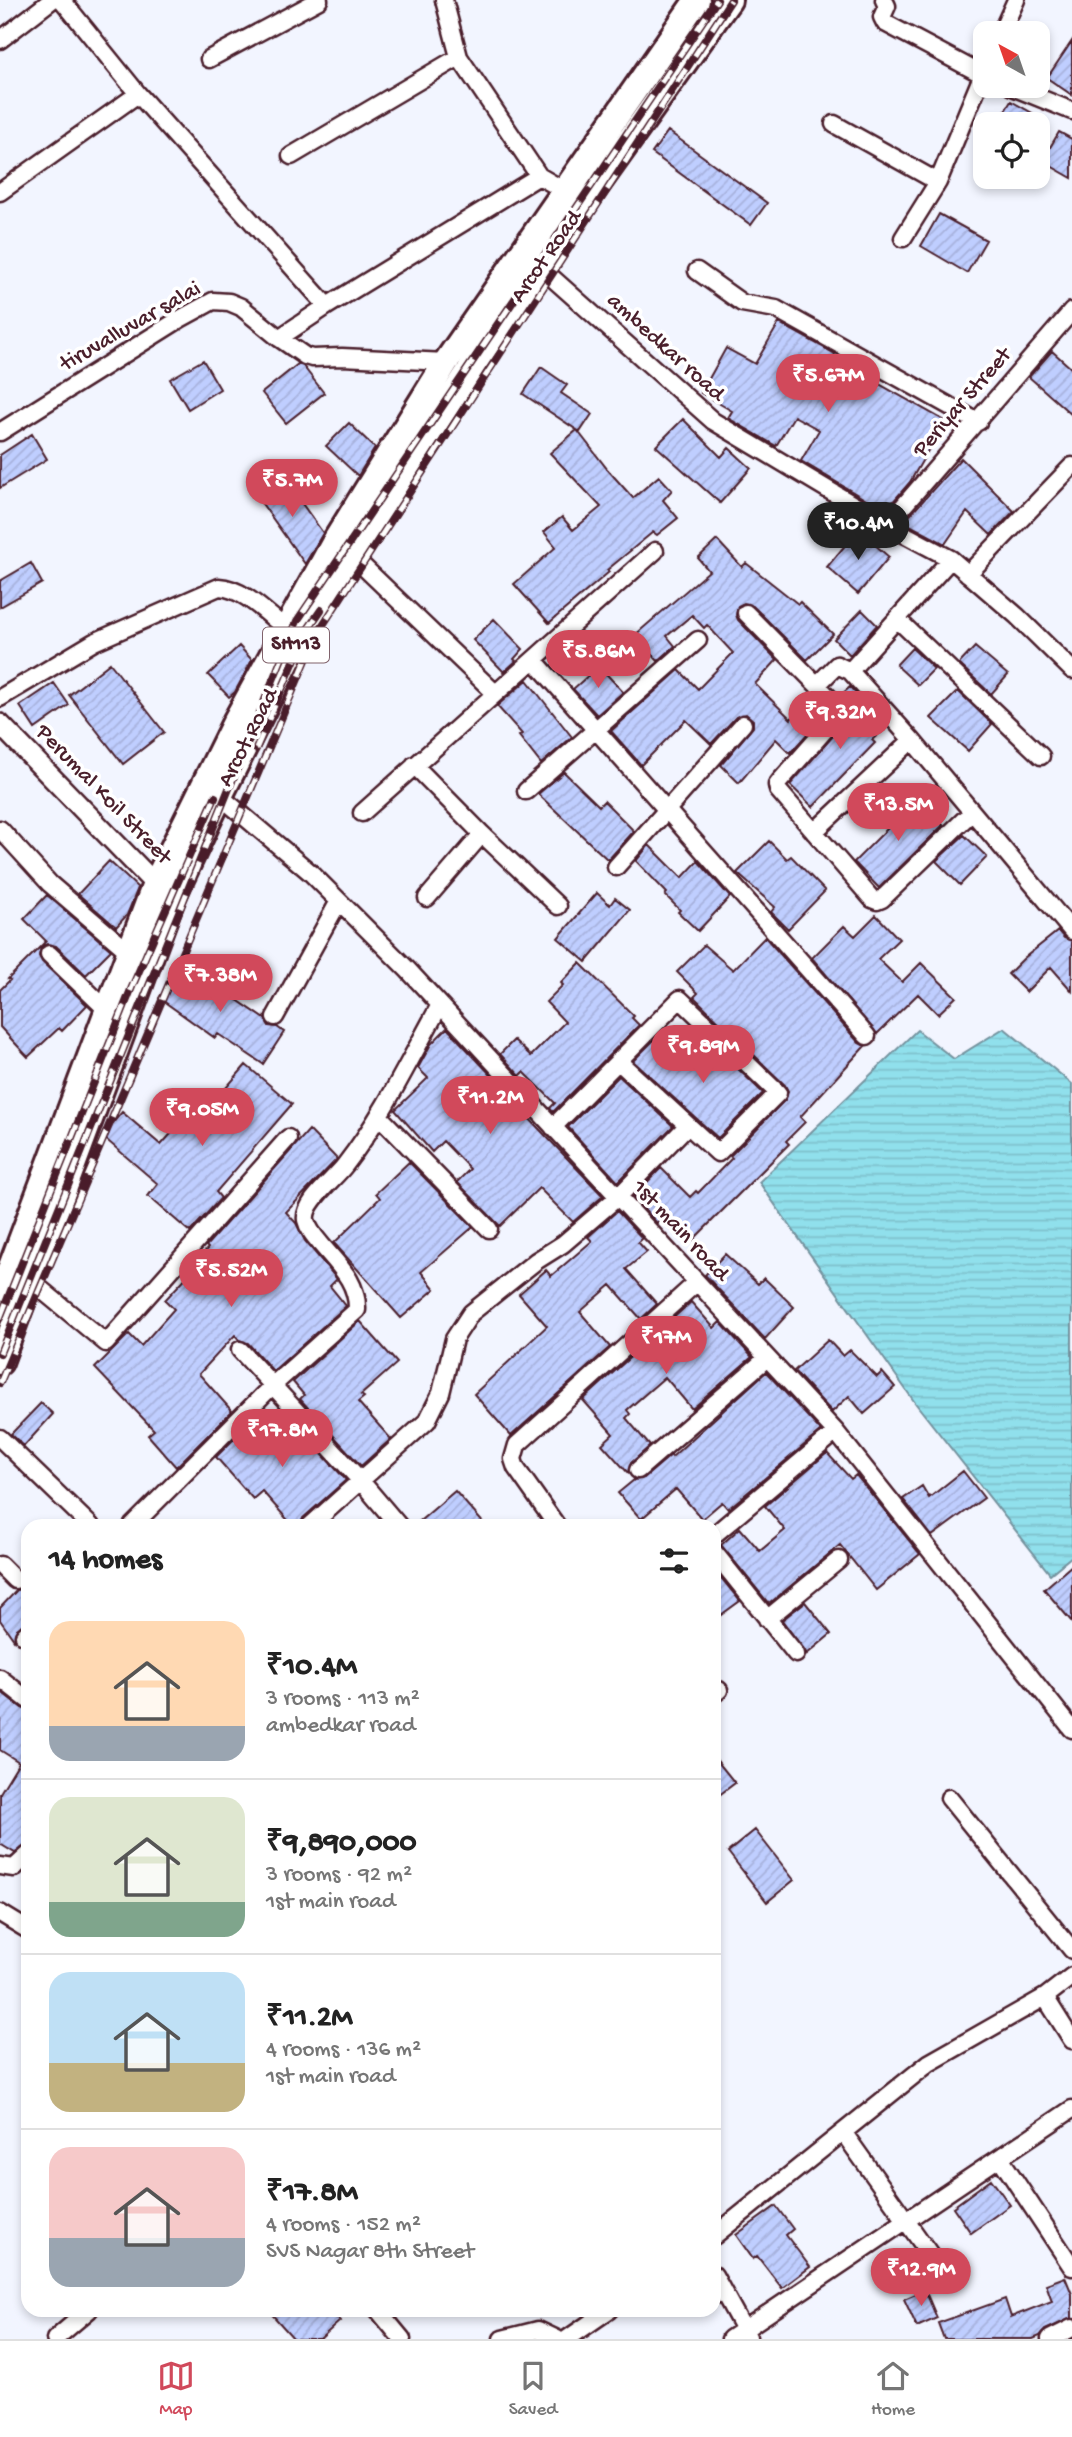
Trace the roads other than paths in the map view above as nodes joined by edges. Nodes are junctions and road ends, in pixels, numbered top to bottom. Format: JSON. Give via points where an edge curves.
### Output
{"nodes":[{"id":1,"x":52,"y":0,"type":"edge"},
{"id":2,"x":62,"y":0,"type":"edge"},
{"id":3,"x":319,"y":0,"type":"edge"},
{"id":4,"x":697,"y":0,"type":"edge"},
{"id":5,"x":729,"y":0,"type":"edge"},
{"id":6,"x":884,"y":0,"type":"edge"},
{"id":7,"x":1016,"y":0,"type":"edge"},
{"id":8,"x":449,"y":3,"type":"edge"},
{"id":9,"x":1006,"y":21,"type":"edge"},
{"id":10,"x":0,"y":40,"type":"edge"},
{"id":11,"x":459,"y":57,"type":"junction"},
{"id":12,"x":209,"y":59,"type":"dead end"},
{"id":13,"x":973,"y":68,"type":"edge"},
{"id":14,"x":138,"y":94,"type":"junction"},
{"id":15,"x":974,"y":98,"type":"edge"},
{"id":16,"x":1040,"y":98,"type":"edge"},
{"id":17,"x":1072,"y":111,"type":"edge"},
{"id":18,"x":834,"y":124,"type":"dead end"},
{"id":19,"x":291,"y":156,"type":"dead end"},
{"id":20,"x":539,"y":176,"type":"junction"},
{"id":21,"x":938,"y":182,"type":"junction"},
{"id":22,"x":0,"y":192,"type":"edge"},
{"id":23,"x":576,"y":197,"type":"junction"},
{"id":24,"x":903,"y":237,"type":"dead end"},
{"id":25,"x":540,"y":267,"type":"junction"},
{"id":26,"x":697,"y":271,"type":"dead end"},
{"id":27,"x":327,"y":306,"type":"junction"},
{"id":28,"x":1072,"y":311,"type":"edge"},
{"id":29,"x":279,"y":338,"type":"junction"},
{"id":30,"x":446,"y":362,"type":"junction"},
{"id":31,"x":978,"y":422,"type":"junction"},
{"id":32,"x":0,"y":432,"type":"edge"},
{"id":33,"x":1072,"y":466,"type":"edge"},
{"id":34,"x":887,"y":525,"type":"junction"},
{"id":35,"x":343,"y":547,"type":"junction"},
{"id":36,"x":655,"y":551,"type":"dead end"},
{"id":37,"x":951,"y":559,"type":"junction"},
{"id":38,"x":968,"y":574,"type":"junction"},
{"id":39,"x":746,"y":613,"type":"dead end"},
{"id":40,"x":897,"y":619,"type":"junction"},
{"id":41,"x":285,"y":628,"type":"junction"},
{"id":42,"x":698,"y":640,"type":"dead end"},
{"id":43,"x":534,"y":660,"type":"junction"},
{"id":44,"x":1072,"y":670,"type":"edge"},
{"id":45,"x":850,"y":671,"type":"junction"},
{"id":46,"x":817,"y":685,"type":"junction"},
{"id":47,"x":495,"y":693,"type":"junction"},
{"id":48,"x":0,"y":698,"type":"edge"},
{"id":49,"x":0,"y":724,"type":"edge"},
{"id":50,"x":743,"y":724,"type":"dead end"},
{"id":51,"x":596,"y":731,"type":"junction"},
{"id":52,"x":912,"y":740,"type":"junction"},
{"id":53,"x":1041,"y":756,"type":"dead end"},
{"id":54,"x":414,"y":765,"type":"junction"},
{"id":55,"x":526,"y":791,"type":"dead end"},
{"id":56,"x":220,"y":796,"type":"junction"},
{"id":57,"x":665,"y":810,"type":"junction"},
{"id":58,"x":972,"y":812,"type":"junction"},
{"id":59,"x":362,"y":813,"type":"dead end"},
{"id":60,"x":0,"y":829,"type":"edge"},
{"id":61,"x":814,"y":832,"type":"junction"},
{"id":62,"x":482,"y":834,"type":"junction"},
{"id":63,"x":616,"y":867,"type":"dead end"},
{"id":64,"x":164,"y":890,"type":"junction"},
{"id":65,"x":427,"y":898,"type":"dead end"},
{"id":66,"x":339,"y":901,"type":"junction"},
{"id":67,"x":558,"y":906,"type":"dead end"},
{"id":68,"x":1072,"y":931,"type":"edge"},
{"id":69,"x":49,"y":954,"type":"dead end"},
{"id":70,"x":131,"y":968,"type":"junction"},
{"id":71,"x":440,"y":1005,"type":"junction"},
{"id":72,"x":107,"y":1010,"type":"junction"},
{"id":73,"x":275,"y":1017,"type":"dead end"},
{"id":74,"x":867,"y":1036,"type":"dead end"},
{"id":75,"x":618,"y":1061,"type":"junction"},
{"id":76,"x":379,"y":1116,"type":"junction"},
{"id":77,"x":687,"y":1126,"type":"junction"},
{"id":78,"x":553,"y":1128,"type":"junction"},
{"id":79,"x":288,"y":1138,"type":"dead end"},
{"id":80,"x":618,"y":1197,"type":"junction"},
{"id":81,"x":489,"y":1229,"type":"dead end"},
{"id":82,"x":31,"y":1281,"type":"junction"},
{"id":83,"x":696,"y":1283,"type":"junction"},
{"id":84,"x":0,"y":1296,"type":"edge"},
{"id":85,"x":240,"y":1350,"type":"dead end"},
{"id":86,"x":767,"y":1358,"type":"junction"},
{"id":87,"x":0,"y":1362,"type":"edge"},
{"id":88,"x":272,"y":1386,"type":"junction"},
{"id":89,"x":836,"y":1432,"type":"junction"},
{"id":90,"x":0,"y":1438,"type":"edge"},
{"id":91,"x":638,"y":1470,"type":"dead end"},
{"id":92,"x":360,"y":1480,"type":"junction"},
{"id":93,"x":84,"y":1519,"type":"edge"},
{"id":94,"x":139,"y":1519,"type":"edge"},
{"id":95,"x":318,"y":1519,"type":"edge"},
{"id":96,"x":393,"y":1519,"type":"edge"},
{"id":97,"x":552,"y":1519,"type":"edge"},
{"id":98,"x":721,"y":1529,"type":"edge"},
{"id":99,"x":839,"y":1560,"type":"dead end"},
{"id":100,"x":721,"y":1561,"type":"edge"},
{"id":101,"x":0,"y":1565,"type":"edge"},
{"id":102,"x":15,"y":1580,"type":"dead end"},
{"id":103,"x":767,"y":1619,"type":"junction"},
{"id":104,"x":796,"y":1654,"type":"dead end"},
{"id":105,"x":0,"y":1678,"type":"edge"},
{"id":106,"x":21,"y":1694,"type":"edge"},
{"id":107,"x":1072,"y":1729,"type":"edge"},
{"id":108,"x":950,"y":1798,"type":"dead end"},
{"id":109,"x":21,"y":1862,"type":"edge"},
{"id":110,"x":0,"y":1866,"type":"edge"},
{"id":111,"x":0,"y":1913,"type":"edge"},
{"id":112,"x":21,"y":1926,"type":"edge"},
{"id":113,"x":1072,"y":1950,"type":"edge"},
{"id":114,"x":1072,"y":1976,"type":"edge"},
{"id":115,"x":1045,"y":1997,"type":"junction"},
{"id":116,"x":1072,"y":2040,"type":"edge"},
{"id":117,"x":1072,"y":2109,"type":"edge"},
{"id":118,"x":843,"y":2132,"type":"junction"},
{"id":119,"x":1000,"y":2158,"type":"junction"},
{"id":120,"x":905,"y":2221,"type":"junction"},
{"id":121,"x":721,"y":2230,"type":"edge"},
{"id":122,"x":1072,"y":2267,"type":"edge"},
{"id":123,"x":941,"y":2270,"type":"dead end"},
{"id":124,"x":721,"y":2292,"type":"edge"},
{"id":125,"x":81,"y":2317,"type":"edge"},
{"id":126,"x":384,"y":2317,"type":"edge"},
{"id":127,"x":599,"y":2317,"type":"edge"},
{"id":128,"x":1072,"y":2328,"type":"edge"},
{"id":129,"x":741,"y":2336,"type":"edge"},
{"id":130,"x":55,"y":2339,"type":"edge"},
{"id":131,"x":402,"y":2339,"type":"edge"},
{"id":132,"x":502,"y":2339,"type":"edge"},
{"id":133,"x":557,"y":2339,"type":"edge"},
{"id":134,"x":567,"y":2339,"type":"edge"},
{"id":135,"x":1050,"y":2339,"type":"edge"}],
"edges":[{"from":1,"to":10,"type":"street"},
{"from":2,"to":14,"type":"street"},
{"from":3,"to":12,"type":"street"},
{"from":4,"to":23,"type":"main road","name":"Arcot Road","number":"SH113"},
{"from":5,"to":23,"type":"main road","name":"Arcot Road","number":"SH113"},
{"from":6,"to":13,"type":"street","via":[[885,23]]},
{"from":7,"to":9,"type":"street"},
{"from":8,"to":11,"type":"street"},
{"from":11,"to":19,"type":"street"},
{"from":11,"to":20,"type":"street"},
{"from":14,"to":22,"type":"street"},
{"from":14,"to":27,"type":"street"},
{"from":15,"to":21,"type":"street"},
{"from":16,"to":17,"type":"street"},
{"from":18,"to":21,"type":"street"},
{"from":20,"to":23,"type":"street"},
{"from":20,"to":27,"type":"street"},
{"from":21,"to":24,"type":"street"},
{"from":23,"to":25,"type":"main road","name":"Arcot Road","number":"SH113"},
{"from":23,"to":30,"type":"main road","name":"Arcot Road","number":"SH113"},
{"from":25,"to":34,"type":"street","name":"ambedkar road","via":[[713,421]]},
{"from":25,"to":35,"type":"main road","name":"Arcot Road","number":"SH113"},
{"from":26,"to":31,"type":"street","via":[[742,303],[776,309]]},
{"from":27,"to":29,"type":"street"},
{"from":28,"to":31,"type":"street","name":"Periyar Street"},
{"from":29,"to":30,"type":"street","name":"tiruvalluvar salai","via":[[312,358]]},
{"from":29,"to":32,"type":"street","name":"tiruvalluvar salai","via":[[241,307],[213,301]]},
{"from":30,"to":35,"type":"main road","name":"Arcot Road","number":"SH113"},
{"from":31,"to":34,"type":"street","name":"Periyar Street"},
{"from":33,"to":38,"type":"street"},
{"from":34,"to":37,"type":"street","name":"ambedkar road"},
{"from":35,"to":41,"type":"main road","name":"Arcot Road","number":"SH113"},
{"from":35,"to":47,"type":"street"},
{"from":35,"to":56,"type":"main road","name":"Arcot Road","number":"SH113"},
{"from":36,"to":43,"type":"street"},
{"from":37,"to":38,"type":"street","name":"ambedkar road"},
{"from":37,"to":40,"type":"street"},
{"from":38,"to":44,"type":"street","name":"ambedkar road"},
{"from":39,"to":46,"type":"street"},
{"from":40,"to":45,"type":"street"},
{"from":40,"to":53,"type":"street"},
{"from":41,"to":48,"type":"street","via":[[228,587],[219,587],[94,642]]},
{"from":41,"to":64,"type":"main road","name":"Arcot Road","number":"SH113","via":[[195,797]]},
{"from":42,"to":51,"type":"street"},
{"from":43,"to":47,"type":"street"},
{"from":43,"to":51,"type":"street"},
{"from":45,"to":46,"type":"street","via":[[837,665]]},
{"from":45,"to":52,"type":"street"},
{"from":46,"to":61,"type":"street","via":[[840,713],[777,785]]},
{"from":47,"to":54,"type":"street"},
{"from":49,"to":64,"type":"street","name":"Perumal Koil Street"},
{"from":50,"to":57,"type":"street"},
{"from":51,"to":55,"type":"street"},
{"from":51,"to":57,"type":"street"},
{"from":52,"to":58,"type":"street"},
{"from":52,"to":61,"type":"street"},
{"from":54,"to":59,"type":"street"},
{"from":54,"to":62,"type":"street"},
{"from":56,"to":64,"type":"main road","name":"Arcot Road","number":"SH113"},
{"from":56,"to":66,"type":"street","name":"1st main road"},
{"from":57,"to":63,"type":"street"},
{"from":57,"to":74,"type":"street"},
{"from":58,"to":61,"type":"street","via":[[877,901]]},
{"from":58,"to":68,"type":"street"},
{"from":60,"to":70,"type":"street"},
{"from":62,"to":65,"type":"street"},
{"from":62,"to":67,"type":"street"},
{"from":64,"to":70,"type":"main road","name":"Arcot Road","number":"SH113"},
{"from":66,"to":71,"type":"street","name":"1st main road"},
{"from":66,"to":73,"type":"street"},
{"from":69,"to":72,"type":"street"},
{"from":70,"to":72,"type":"main road","name":"Arcot Road","number":"SH113"},
{"from":70,"to":82,"type":"main road","name":"Arcot Road","number":"SH113"},
{"from":71,"to":76,"type":"street"},
{"from":71,"to":78,"type":"street","name":"1st main road"},
{"from":72,"to":84,"type":"main road","name":"Arcot Road","number":"SH113"},
{"from":75,"to":77,"type":"street"},
{"from":75,"to":77,"type":"street","via":[[680,999],[778,1093],[718,1153]]},
{"from":75,"to":78,"type":"street"},
{"from":76,"to":81,"type":"street"},
{"from":76,"to":88,"type":"street","via":[[344,1167],[308,1206],[305,1218],[310,1231],[353,1284],[357,1310]]},
{"from":77,"to":80,"type":"street"},
{"from":78,"to":80,"type":"street","name":"1st main road"},
{"from":79,"to":82,"type":"street","via":[[106,1343]]},
{"from":80,"to":83,"type":"street","name":"1st main road"},
{"from":80,"to":92,"type":"street","via":[[471,1313],[454,1339],[440,1393],[427,1421]]},
{"from":82,"to":87,"type":"main road","name":"Arcot Road","number":"SH113"},
{"from":83,"to":86,"type":"street","name":"1st main road"},
{"from":83,"to":97,"type":"street","via":[[517,1446],[516,1468]]},
{"from":85,"to":88,"type":"street"},
{"from":86,"to":89,"type":"street","name":"1st main road"},
{"from":86,"to":91,"type":"street"},
{"from":88,"to":92,"type":"street"},
{"from":88,"to":94,"type":"street"},
{"from":89,"to":98,"type":"street"},
{"from":89,"to":107,"type":"street","name":"1st main road"},
{"from":90,"to":93,"type":"street"},
{"from":92,"to":95,"type":"street"},
{"from":92,"to":96,"type":"street"},
{"from":99,"to":103,"type":"street"},
{"from":100,"to":103,"type":"street"},
{"from":101,"to":102,"type":"street"},
{"from":103,"to":104,"type":"street"},
{"from":105,"to":106,"type":"street"},
{"from":108,"to":113,"type":"street"},
{"from":109,"to":110,"type":"street","via":[[14,1868]]},
{"from":111,"to":112,"type":"street"},
{"from":114,"to":115,"type":"street"},
{"from":115,"to":116,"type":"street"},
{"from":115,"to":118,"type":"street","via":[[929,2063]]},
{"from":117,"to":119,"type":"street"},
{"from":118,"to":120,"type":"street"},
{"from":118,"to":121,"type":"street"},
{"from":119,"to":120,"type":"street"},
{"from":119,"to":122,"type":"street"},
{"from":120,"to":123,"type":"street"},
{"from":120,"to":129,"type":"street"},
{"from":124,"to":129,"type":"street"},
{"from":125,"to":130,"type":"street"},
{"from":126,"to":131,"type":"street"},
{"from":127,"to":134,"type":"street"},
{"from":128,"to":135,"type":"street"},
{"from":132,"to":133,"type":"street","via":[[538,2330]]}]}
